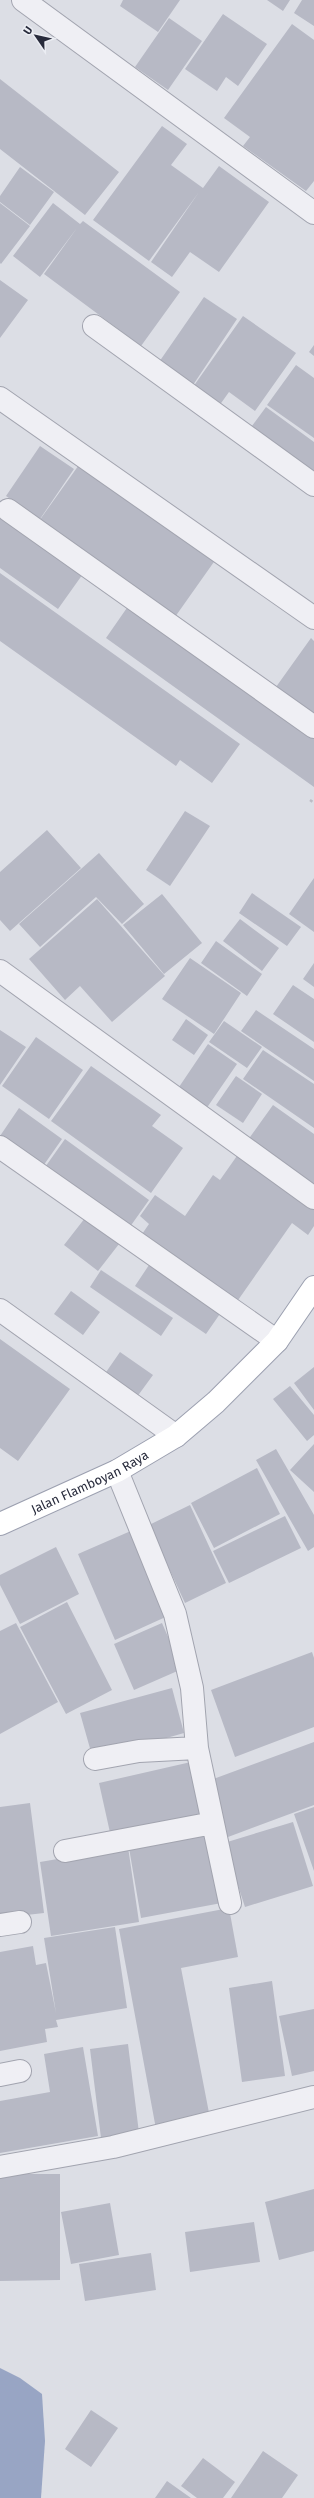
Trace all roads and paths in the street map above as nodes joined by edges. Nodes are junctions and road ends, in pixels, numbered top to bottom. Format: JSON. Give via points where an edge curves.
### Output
{"nodes":[{"id":1,"x":23,"y":0,"type":"edge"},
{"id":2,"x":314,"y":213,"type":"edge"},
{"id":3,"x":94,"y":326,"type":"dead end"},
{"id":4,"x":0,"y":398,"type":"edge"},
{"id":5,"x":314,"y":485,"type":"edge"},
{"id":6,"x":8,"y":510,"type":"dead end"},
{"id":7,"x":314,"y":618,"type":"edge"},
{"id":8,"x":314,"y":727,"type":"edge"},
{"id":9,"x":310,"y":800,"type":"dead end"},
{"id":10,"x":314,"y":803,"type":"edge"},
{"id":11,"x":0,"y":971,"type":"edge"},
{"id":12,"x":0,"y":1147,"type":"edge"},
{"id":13,"x":314,"y":1198,"type":"edge"},
{"id":14,"x":314,"y":1287,"type":"edge"},
{"id":15,"x":0,"y":1310,"type":"edge"},
{"id":16,"x":277,"y":1341,"type":"junction"},
{"id":17,"x":176,"y":1436,"type":"junction"},
{"id":18,"x":117,"y":1471,"type":"junction"},
{"id":19,"x":0,"y":1524,"type":"edge"},
{"id":20,"x":197,"y":1748,"type":"junction"},
{"id":21,"x":95,"y":1759,"type":"dead end"},
{"id":22,"x":213,"y":1823,"type":"junction"},
{"id":23,"x":65,"y":1851,"type":"dead end"},
{"id":24,"x":230,"y":1902,"type":"dead end"},
{"id":25,"x":314,"y":2097,"type":"edge"},
{"id":26,"x":0,"y":2167,"type":"edge"}],
"edges":[{"from":1,"to":2,"type":"street"},
{"from":3,"to":5,"type":"street"},
{"from":4,"to":7,"type":"street"},
{"from":6,"to":8,"type":"street"},
{"from":9,"to":10,"type":"path"},
{"from":11,"to":13,"type":"street"},
{"from":12,"to":16,"type":"street"},
{"from":14,"to":16,"type":"main road","name":"Jalan Flamboyan Raya"},
{"from":15,"to":17,"type":"street"},
{"from":16,"to":17,"type":"main road","name":"Jalan Flamboyan Raya","via":[[216,1402]]},
{"from":17,"to":18,"type":"main road","name":"Jalan Flamboyan Raya"},
{"from":18,"to":19,"type":"main road","name":"Jalan Flamboyan Raya"},
{"from":18,"to":20,"type":"street","via":[[175,1614],[192,1688]]},
{"from":20,"to":21,"type":"street","via":[[139,1751]]},
{"from":20,"to":22,"type":"street"},
{"from":22,"to":23,"type":"street"},
{"from":22,"to":24,"type":"street","via":[[224,1864]]},
{"from":25,"to":26,"type":"street","via":[[112,2147]]}]}
